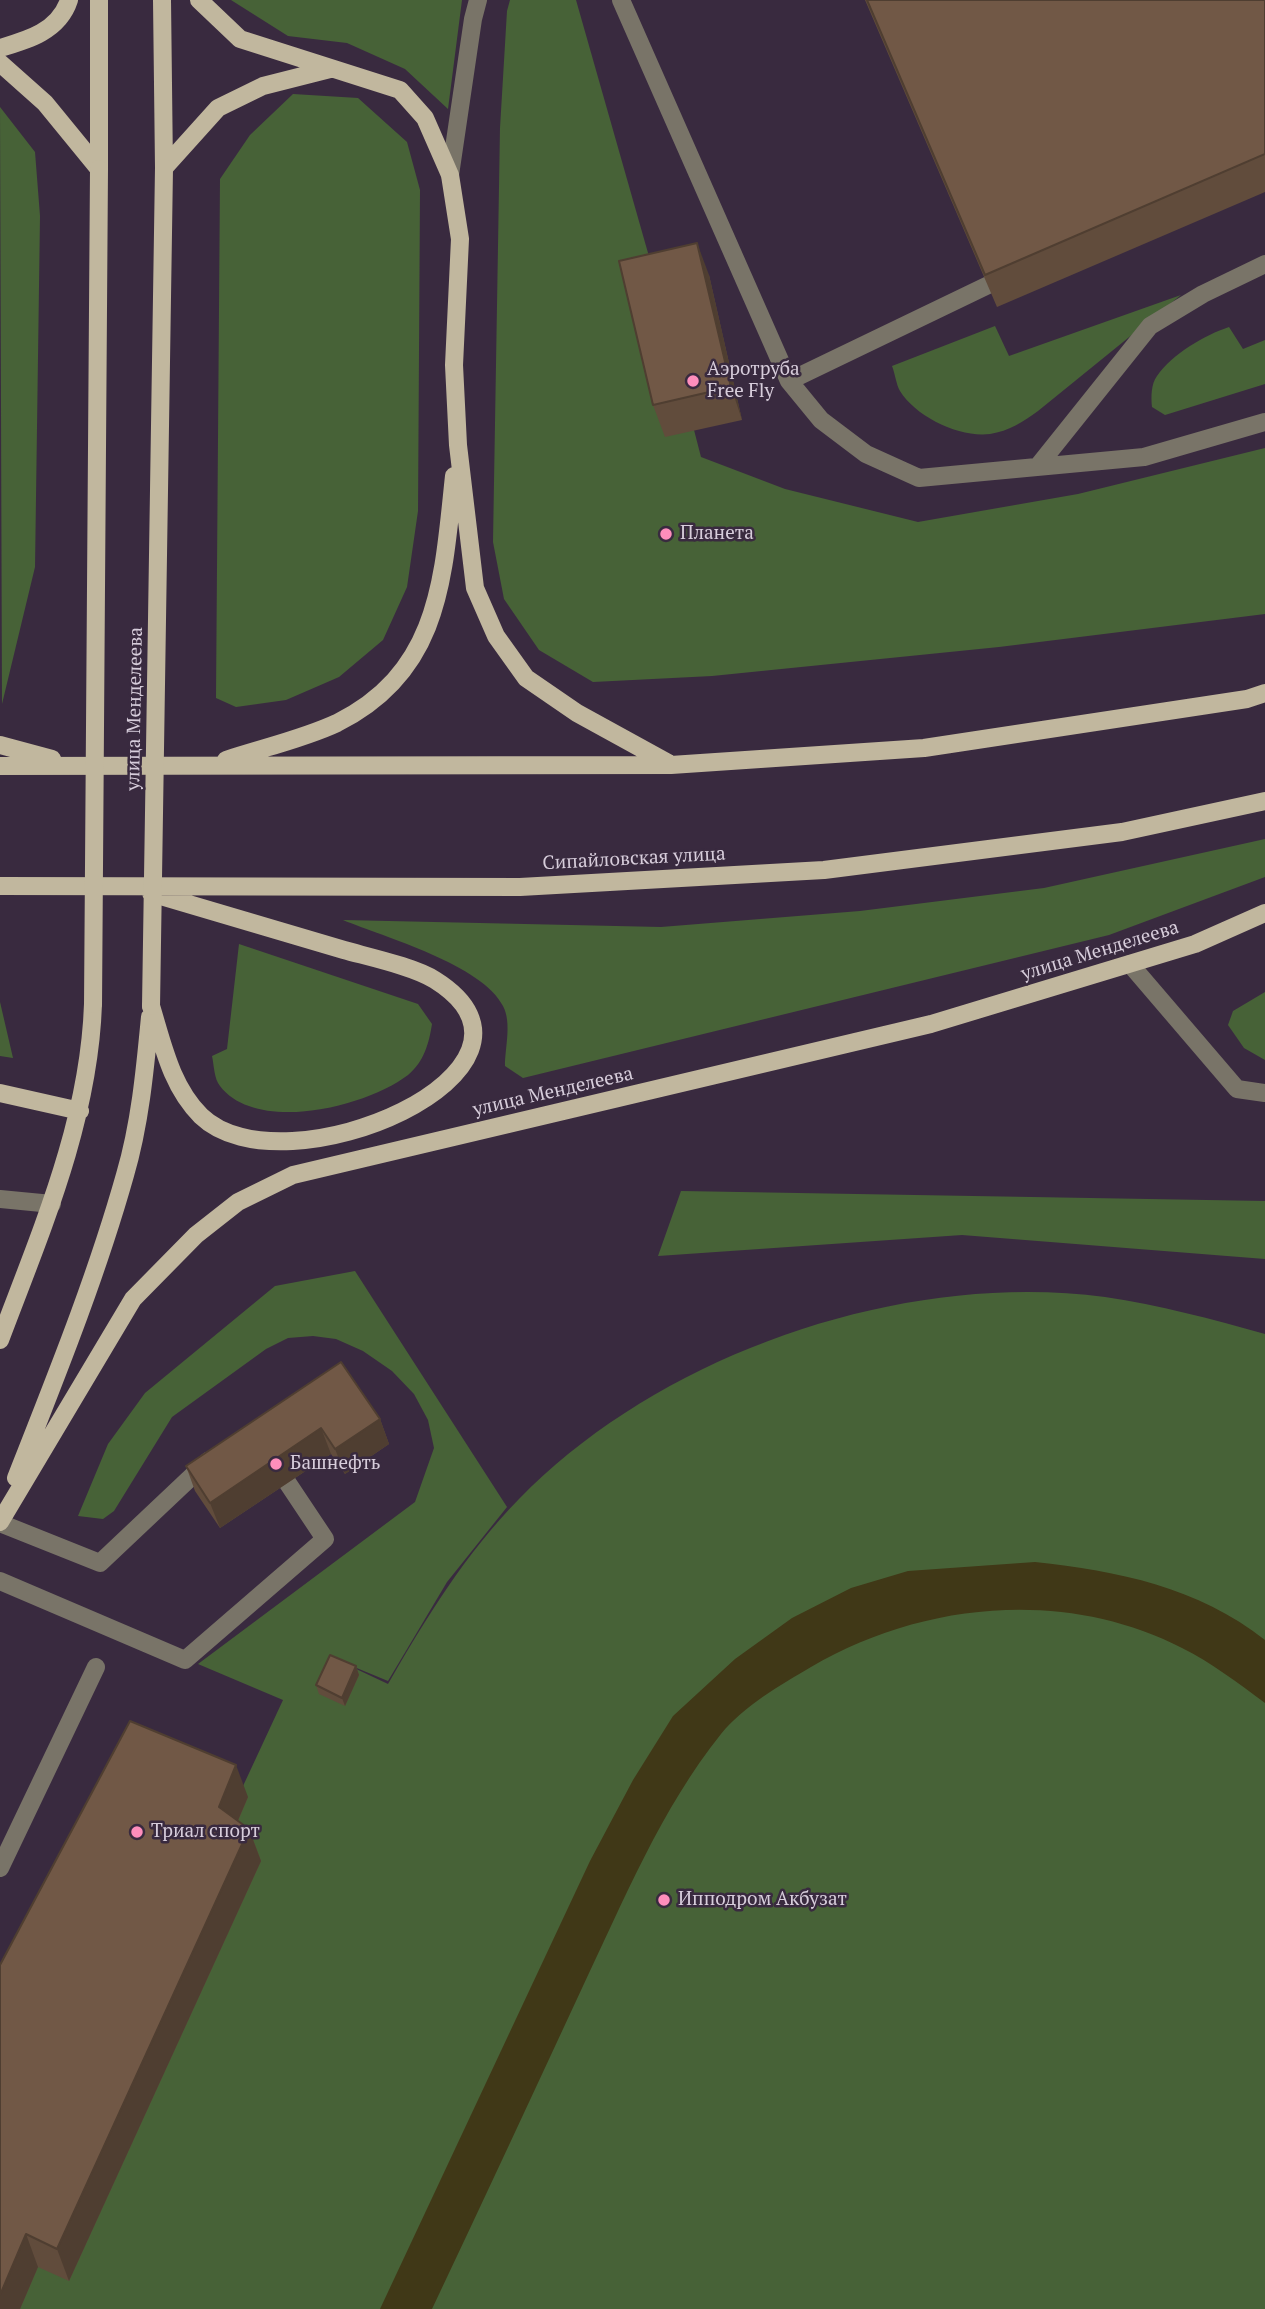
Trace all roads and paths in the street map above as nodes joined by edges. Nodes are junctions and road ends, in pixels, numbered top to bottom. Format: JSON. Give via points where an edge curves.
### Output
{"nodes":[{"id":1,"x":69,"y":0,"type":"edge"},
{"id":2,"x":99,"y":0,"type":"edge"},
{"id":3,"x":162,"y":0,"type":"edge"},
{"id":4,"x":199,"y":0,"type":"edge"},
{"id":5,"x":478,"y":0,"type":"edge"},
{"id":6,"x":621,"y":0,"type":"edge"},
{"id":7,"x":0,"y":48,"type":"edge"},
{"id":8,"x":0,"y":64,"type":"edge"},
{"id":9,"x":330,"y":69,"type":"junction"},
{"id":10,"x":164,"y":168,"type":"junction"},
{"id":11,"x":99,"y":170,"type":"junction"},
{"id":12,"x":450,"y":175,"type":"junction"},
{"id":13,"x":1265,"y":264,"type":"edge"},
{"id":14,"x":1027,"y":267,"type":"edge"},
{"id":15,"x":789,"y":381,"type":"junction"},
{"id":16,"x":1265,"y":422,"type":"edge"},
{"id":17,"x":457,"y":445,"type":"junction"},
{"id":18,"x":1038,"y":466,"type":"junction"},
{"id":19,"x":1265,"y":693,"type":"edge"},
{"id":20,"x":0,"y":745,"type":"edge"},
{"id":21,"x":72,"y":764,"type":"junction"},
{"id":22,"x":209,"y":765,"type":"junction"},
{"id":23,"x":671,"y":765,"type":"junction"},
{"id":24,"x":0,"y":766,"type":"edge"},
{"id":25,"x":1265,"y":801,"type":"edge"},
{"id":26,"x":0,"y":886,"type":"edge"},
{"id":27,"x":131,"y":887,"type":"junction"},
{"id":28,"x":1265,"y":913,"type":"edge"},
{"id":29,"x":1130,"y":964,"type":"junction"},
{"id":30,"x":151,"y":1006,"type":"junction"},
{"id":31,"x":0,"y":1093,"type":"edge"},
{"id":32,"x":1265,"y":1093,"type":"edge"},
{"id":33,"x":80,"y":1111,"type":"junction"},
{"id":34,"x":0,"y":1199,"type":"edge"},
{"id":35,"x":52,"y":1204,"type":"junction"},
{"id":36,"x":0,"y":1340,"type":"edge"},
{"id":37,"x":220,"y":1450,"type":"edge"},
{"id":38,"x":287,"y":1482,"type":"dead end"},
{"id":39,"x":0,"y":1522,"type":"edge"},
{"id":40,"x":0,"y":1581,"type":"edge"},
{"id":41,"x":96,"y":1667,"type":"dead end"},
{"id":42,"x":0,"y":1868,"type":"edge"}],
"edges":[{"from":1,"to":7,"type":"main road","via":[[40,37]]},
{"from":2,"to":11,"type":"main road","name":"улица Менделеева"},
{"from":3,"to":10,"type":"main road","name":"улица Менделеева"},
{"from":4,"to":9,"type":"main road","via":[[240,39]]},
{"from":5,"to":12,"type":"street"},
{"from":6,"to":15,"type":"street"},
{"from":8,"to":11,"type":"main road","via":[[45,103]]},
{"from":9,"to":10,"type":"main road","via":[[263,86],[218,107]]},
{"from":9,"to":12,"type":"main road","via":[[400,90],[425,118]]},
{"from":10,"to":30,"type":"main road","name":"улица Менделеева","bridge":true},
{"from":11,"to":33,"type":"main road","name":"улица Менделеева","bridge":true,"via":[[93,1004],[92,1043]]},
{"from":12,"to":17,"type":"main road","via":[[460,239],[454,365]]},
{"from":13,"to":18,"type":"street","via":[[1150,326]]},
{"from":14,"to":15,"type":"street"},
{"from":15,"to":18,"type":"street","via":[[821,420],[866,454],[919,478]]},
{"from":16,"to":18,"type":"street","via":[[1143,457]]},
{"from":17,"to":22,"type":"main road","via":[[446,551],[431,616],[418,651],[398,679],[337,723]]},
{"from":17,"to":23,"type":"main road","via":[[475,588],[496,636],[526,678],[577,713]]},
{"from":19,"to":23,"type":"main road","via":[[924,748]]},
{"from":20,"to":21,"type":"main road"},
{"from":21,"to":22,"type":"main road"},
{"from":21,"to":24,"type":"main road"},
{"from":22,"to":23,"type":"main road"},
{"from":25,"to":27,"type":"main road","name":"Сипайловская улица","via":[[1122,832],[824,870],[520,887]]},
{"from":26,"to":27,"type":"main road","name":"Сипайловская улица"},
{"from":27,"to":30,"type":"main road","via":[[435,979],[467,1009],[473,1035],[464,1065],[436,1094],[387,1119],[320,1138],[271,1144],[229,1136],[201,1115],[172,1077]]},
{"from":28,"to":29,"type":"main road","name":"улица Менделеева","via":[[1195,944]]},
{"from":29,"to":32,"type":"street","via":[[1237,1089]]},
{"from":29,"to":39,"type":"main road","name":"улица Менделеева","via":[[931,1024],[293,1175],[238,1202],[196,1235],[133,1299]]},
{"from":30,"to":39,"type":"main road","name":"улица Менделеева","via":[[143,1091],[125,1175]]},
{"from":31,"to":33,"type":"main road"},
{"from":33,"to":35,"type":"main road","name":"улица Менделеева"},
{"from":34,"to":35,"type":"street"},
{"from":35,"to":36,"type":"main road"},
{"from":37,"to":39,"type":"street","via":[[100,1563]]},
{"from":38,"to":40,"type":"street","via":[[325,1539],[185,1660]]},
{"from":41,"to":42,"type":"street"}]}
